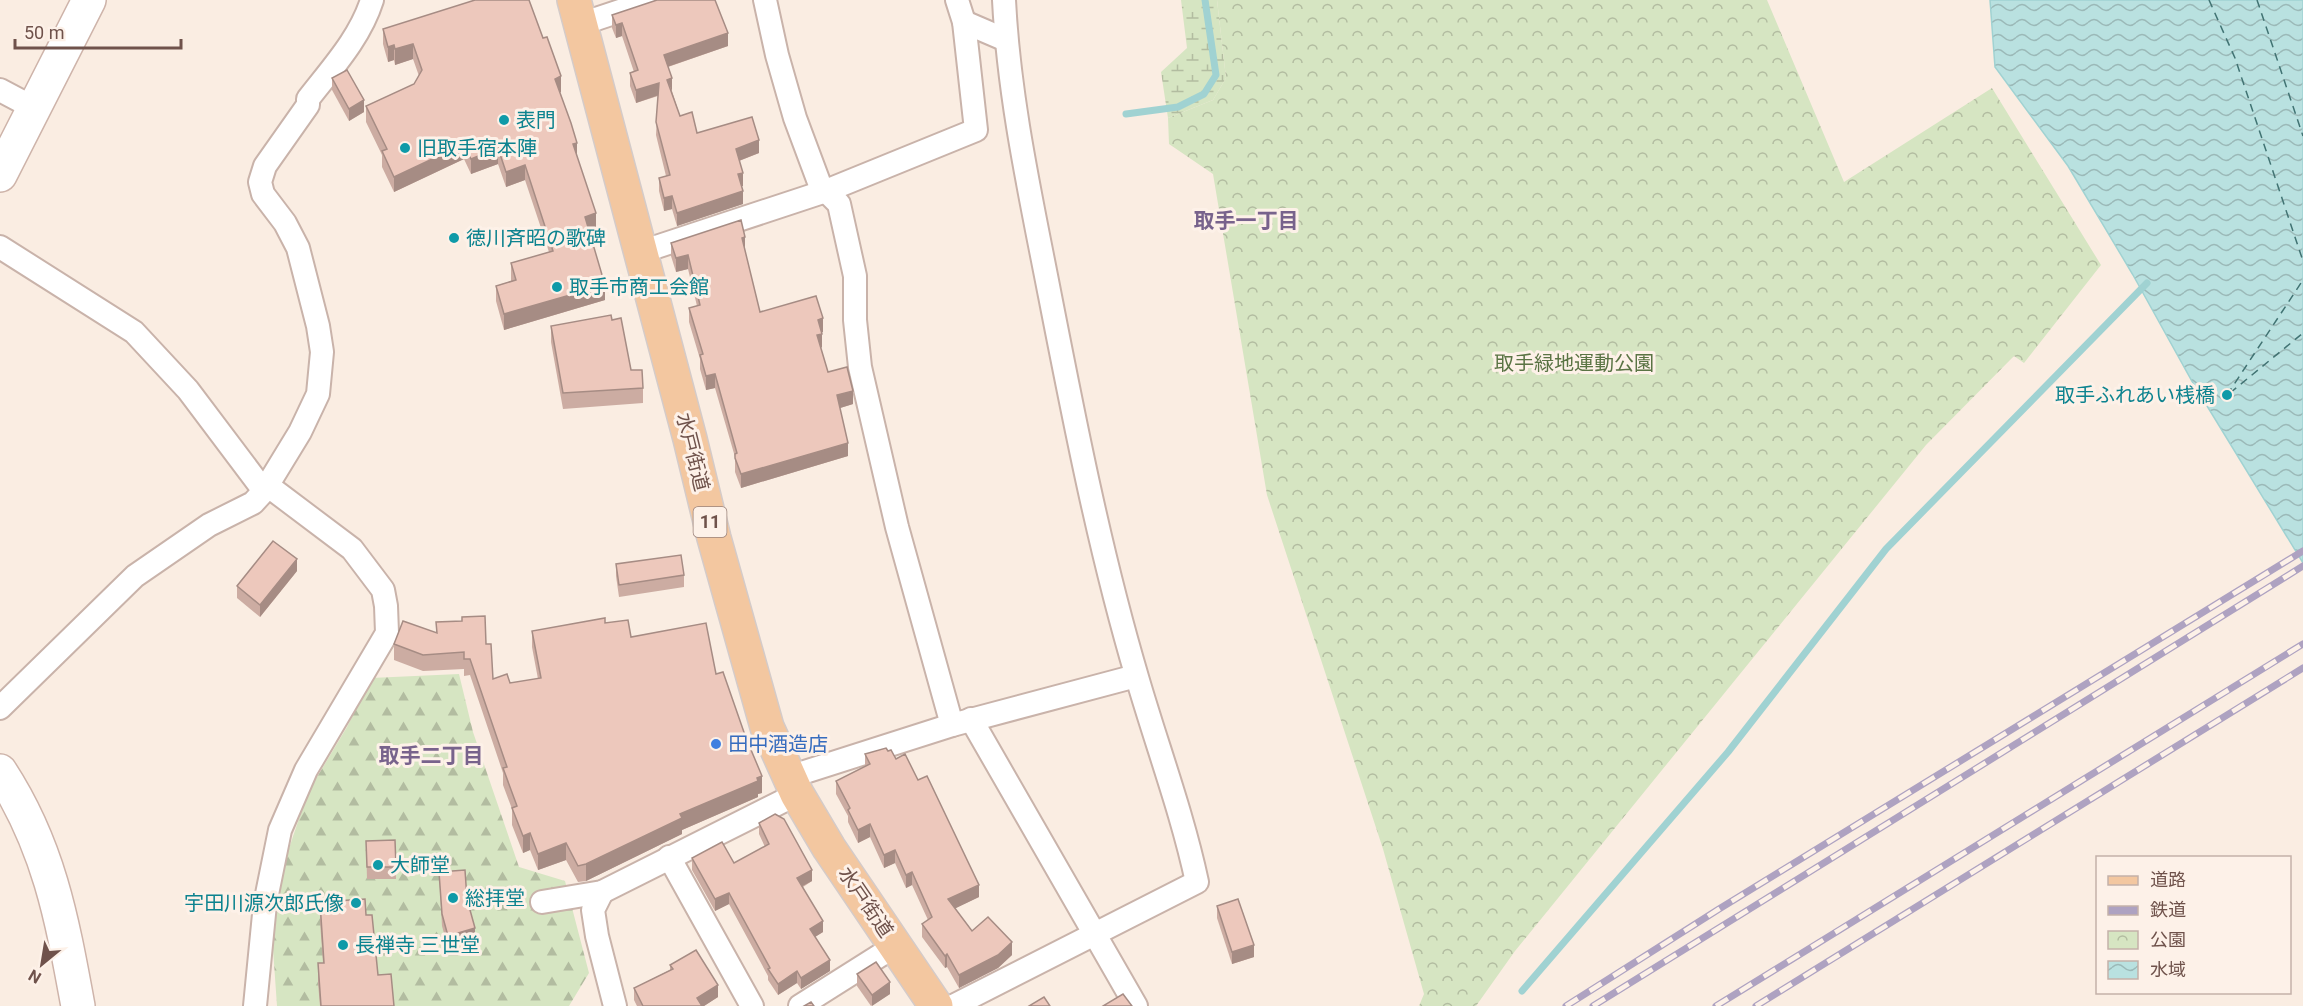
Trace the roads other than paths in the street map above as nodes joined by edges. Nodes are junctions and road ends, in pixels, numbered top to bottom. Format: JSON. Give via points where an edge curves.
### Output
{"nodes":[{"id":1,"x":89,"y":0,"type":"edge"},
{"id":2,"x":372,"y":0,"type":"edge"},
{"id":3,"x":653,"y":0,"type":"edge"},
{"id":4,"x":765,"y":0,"type":"edge"},
{"id":5,"x":957,"y":0,"type":"edge"},
{"id":6,"x":1004,"y":0,"type":"edge"},
{"id":7,"x":578,"y":12,"type":"edge"},
{"id":8,"x":963,"y":22,"type":"junction"},
{"id":9,"x":1006,"y":39,"type":"junction"},
{"id":10,"x":0,"y":90,"type":"edge"},
{"id":11,"x":34,"y":108,"type":"junction"},
{"id":12,"x":0,"y":175,"type":"edge"},
{"id":13,"x":826,"y":190,"type":"junction"},
{"id":14,"x":0,"y":247,"type":"edge"},
{"id":15,"x":641,"y":252,"type":"junction"},
{"id":16,"x":265,"y":488,"type":"junction"},
{"id":17,"x":1136,"y":676,"type":"junction"},
{"id":18,"x":0,"y":708,"type":"edge"},
{"id":19,"x":961,"y":722,"type":"junction"},
{"id":20,"x":0,"y":771,"type":"edge"},
{"id":21,"x":793,"y":785,"type":"junction"},
{"id":22,"x":669,"y":857,"type":"junction"},
{"id":23,"x":602,"y":892,"type":"junction"},
{"id":24,"x":542,"y":902,"type":"dead end"},
{"id":25,"x":1095,"y":936,"type":"junction"},
{"id":26,"x":895,"y":946,"type":"junction"},
{"id":27,"x":78,"y":1006,"type":"edge"},
{"id":28,"x":255,"y":1006,"type":"edge"},
{"id":29,"x":615,"y":1006,"type":"edge"},
{"id":30,"x":752,"y":1006,"type":"edge"},
{"id":31,"x":800,"y":1006,"type":"edge"},
{"id":32,"x":936,"y":1006,"type":"edge"},
{"id":33,"x":953,"y":1006,"type":"edge"},
{"id":34,"x":1136,"y":1006,"type":"edge"}],
"edges":[{"from":1,"to":11,"type":"street"},
{"from":2,"to":16,"type":"street","via":[[347,50],[308,99],[308,105],[265,166],[260,182],[263,194],[298,248],[322,352],[318,394]]},
{"from":3,"to":7,"type":"street"},
{"from":4,"to":13,"type":"street","via":[[795,118],[820,185]]},
{"from":5,"to":8,"type":"street"},
{"from":6,"to":9,"type":"street"},
{"from":7,"to":15,"type":"main road","name":"水戸街道","number":"11"},
{"from":8,"to":9,"type":"street"},
{"from":8,"to":13,"type":"street","via":[[976,130]]},
{"from":9,"to":17,"type":"street","via":[[1025,167],[1085,476]]},
{"from":10,"to":11,"type":"street"},
{"from":11,"to":12,"type":"street"},
{"from":13,"to":15,"type":"street"},
{"from":13,"to":19,"type":"street","via":[[839,204],[855,276],[860,368],[897,527]]},
{"from":14,"to":16,"type":"street","via":[[134,332],[188,390]]},
{"from":15,"to":21,"type":"main road","name":"水戸街道","number":"11","via":[[749,669],[767,727]]},
{"from":16,"to":18,"type":"street","via":[[253,502],[210,525],[135,576]]},
{"from":16,"to":28,"type":"street","via":[[352,549],[383,590],[387,633],[306,770],[280,830],[265,904]]},
{"from":17,"to":19,"type":"street"},
{"from":17,"to":25,"type":"street","via":[[1197,882]]},
{"from":19,"to":21,"type":"street"},
{"from":19,"to":25,"type":"street"},
{"from":20,"to":27,"type":"street","via":[[18,799],[51,878]]},
{"from":21,"to":22,"type":"street"},
{"from":21,"to":26,"type":"main road","name":"水戸街道","number":"11"},
{"from":22,"to":23,"type":"street"},
{"from":22,"to":30,"type":"street"},
{"from":23,"to":24,"type":"street"},
{"from":23,"to":29,"type":"street","via":[[593,910]]},
{"from":25,"to":33,"type":"street"},
{"from":25,"to":34,"type":"street"},
{"from":26,"to":31,"type":"street"},
{"from":26,"to":32,"type":"main road","name":"水戸街道","number":"11"}]}
